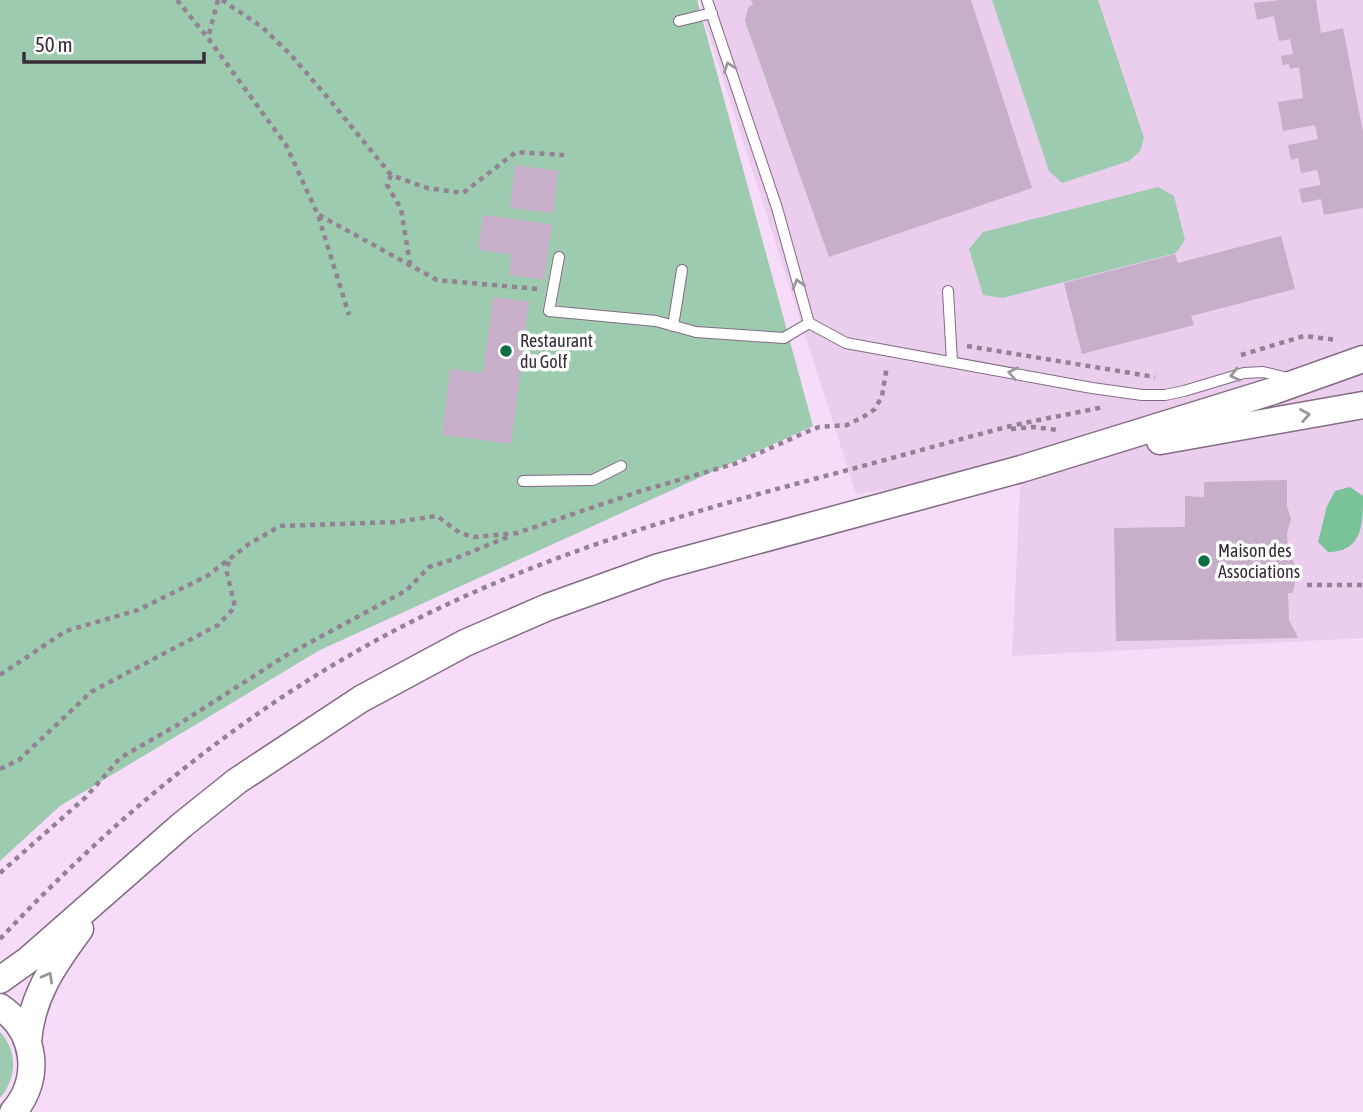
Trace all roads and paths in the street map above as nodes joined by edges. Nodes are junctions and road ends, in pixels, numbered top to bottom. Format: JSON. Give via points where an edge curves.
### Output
{"nodes":[{"id":1,"x":177,"y":0,"type":"edge"},
{"id":2,"x":220,"y":0,"type":"edge"},
{"id":3,"x":708,"y":0,"type":"edge"},
{"id":4,"x":712,"y":13,"type":"junction"},
{"id":5,"x":679,"y":21,"type":"dead end"},
{"id":6,"x":208,"y":38,"type":"junction"},
{"id":7,"x":564,"y":155,"type":"dead end"},
{"id":8,"x":391,"y":175,"type":"junction"},
{"id":9,"x":318,"y":215,"type":"junction"},
{"id":10,"x":559,"y":257,"type":"dead end"},
{"id":11,"x":410,"y":265,"type":"junction"},
{"id":12,"x":681,"y":270,"type":"dead end"},
{"id":13,"x":552,"y":290,"type":"junction"},
{"id":14,"x":947,"y":291,"type":"dead end"},
{"id":15,"x":349,"y":315,"type":"dead end"},
{"id":16,"x":809,"y":323,"type":"junction"},
{"id":17,"x":673,"y":326,"type":"junction"},
{"id":18,"x":1339,"y":340,"type":"dead end"},
{"id":19,"x":952,"y":342,"type":"junction"},
{"id":20,"x":890,"y":350,"type":"junction"},
{"id":21,"x":1239,"y":355,"type":"dead end"},
{"id":22,"x":1363,"y":359,"type":"edge"},
{"id":23,"x":952,"y":362,"type":"junction"},
{"id":24,"x":1302,"y":381,"type":"junction"},
{"id":25,"x":1142,"y":395,"type":"junction"},
{"id":26,"x":1363,"y":405,"type":"edge"},
{"id":27,"x":997,"y":430,"type":"dead end"},
{"id":28,"x":621,"y":466,"type":"dead end"},
{"id":29,"x":1021,"y":469,"type":"junction"},
{"id":30,"x":523,"y":481,"type":"dead end"},
{"id":31,"x":517,"y":533,"type":"junction"},
{"id":32,"x":229,"y":559,"type":"junction"},
{"id":33,"x":1307,"y":585,"type":"dead end"},
{"id":34,"x":1363,"y":585,"type":"edge"},
{"id":35,"x":0,"y":675,"type":"edge"},
{"id":36,"x":0,"y":769,"type":"edge"},
{"id":37,"x":0,"y":873,"type":"edge"},
{"id":38,"x":116,"y":884,"type":"junction"},
{"id":39,"x":0,"y":980,"type":"edge"},
{"id":40,"x":0,"y":1007,"type":"edge"},
{"id":41,"x":28,"y":1042,"type":"junction"},
{"id":42,"x":13,"y":1112,"type":"edge"}],
"edges":[{"from":1,"to":6,"type":"path"},
{"from":2,"to":6,"type":"path"},
{"from":2,"to":8,"type":"path","via":[[262,27],[291,55]]},
{"from":3,"to":4,"type":"lane"},
{"from":4,"to":5,"type":"lane"},
{"from":16,"to":4,"type":"lane","one_way":true,"via":[[777,208]]},
{"from":6,"to":9,"type":"path","via":[[286,145]]},
{"from":7,"to":8,"type":"path","via":[[516,152],[463,193],[427,188]]},
{"from":8,"to":11,"type":"path","via":[[387,186],[401,209]]},
{"from":9,"to":11,"type":"path"},
{"from":9,"to":15,"type":"path"},
{"from":10,"to":13,"type":"lane"},
{"from":11,"to":13,"type":"path","via":[[437,280]]},
{"from":12,"to":17,"type":"lane"},
{"from":13,"to":17,"type":"lane","via":[[549,311]]},
{"from":14,"to":19,"type":"lane"},
{"from":16,"to":17,"type":"lane","via":[[784,338]]},
{"from":16,"to":20,"type":"lane","via":[[846,343]]},
{"from":18,"to":21,"type":"path","via":[[1304,336]]},
{"from":19,"to":23,"type":"lane"},
{"from":19,"to":25,"type":"path","via":[[1161,378]]},
{"from":20,"to":23,"type":"lane"},
{"from":20,"to":31,"type":"path","via":[[875,409],[847,425],[819,427],[737,463]]},
{"from":22,"to":24,"type":"main road"},
{"from":25,"to":23,"type":"lane","one_way":true},
{"from":24,"to":25,"type":"lane","one_way":true,"via":[[1263,372],[1244,373],[1184,391]]},
{"from":24,"to":29,"type":"main road"},
{"from":25,"to":27,"type":"path","via":[[1133,403]]},
{"from":29,"to":26,"type":"main road","one_way":true},
{"from":28,"to":30,"type":"lane","via":[[593,480]]},
{"from":29,"to":38,"type":"main road","via":[[659,567],[465,643],[360,699],[275,754],[182,825]]},
{"from":31,"to":32,"type":"path","via":[[474,537],[437,516],[280,526]]},
{"from":31,"to":37,"type":"path","via":[[429,567],[407,590],[285,656],[120,758],[86,797]]},
{"from":32,"to":35,"type":"path","via":[[207,576],[138,610],[66,631]]},
{"from":32,"to":36,"type":"path","via":[[227,573],[235,607],[218,625],[91,692],[19,761]]},
{"from":33,"to":34,"type":"path"},
{"from":38,"to":39,"type":"main road"},
{"from":41,"to":38,"type":"main road","one_way":true,"via":[[31,1015],[47,977]]},
{"from":40,"to":41,"type":"main road","via":[[18,1023]]},
{"from":41,"to":42,"type":"main road","via":[[30,1082]]}]}
